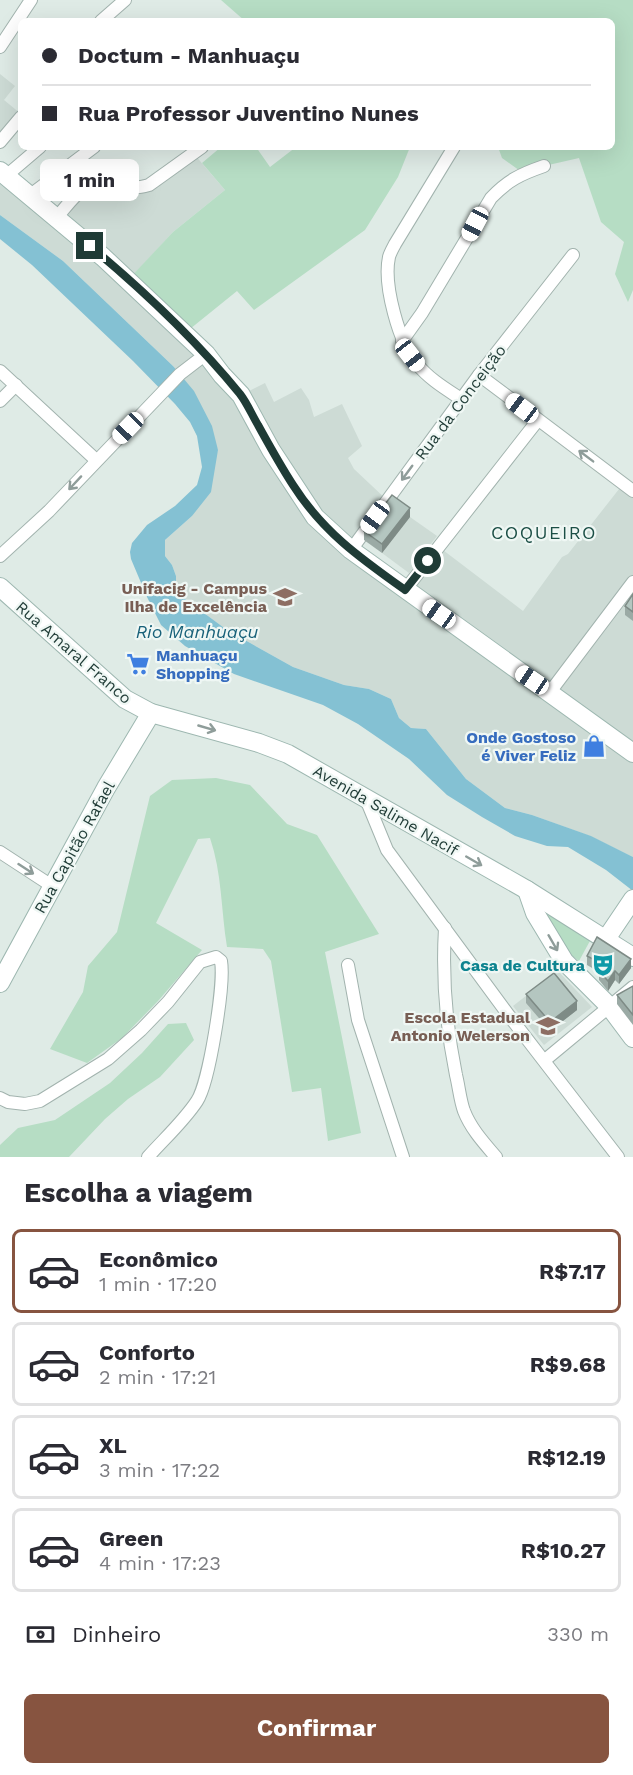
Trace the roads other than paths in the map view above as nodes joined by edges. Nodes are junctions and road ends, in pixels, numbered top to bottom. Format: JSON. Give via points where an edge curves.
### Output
{"nodes":[{"id":1,"x":31,"y":0,"type":"edge"},
{"id":2,"x":125,"y":0,"type":"edge"},
{"id":3,"x":19,"y":18,"type":"edge"},
{"id":4,"x":104,"y":18,"type":"edge"},
{"id":5,"x":18,"y":19,"type":"edge"},
{"id":6,"x":0,"y":46,"type":"edge"},
{"id":7,"x":18,"y":121,"type":"edge"},
{"id":8,"x":0,"y":142,"type":"edge"},
{"id":9,"x":36,"y":150,"type":"edge"},
{"id":10,"x":90,"y":150,"type":"edge"},
{"id":11,"x":198,"y":150,"type":"edge"},
{"id":12,"x":452,"y":150,"type":"edge"},
{"id":13,"x":544,"y":166,"type":"dead end"},
{"id":14,"x":2,"y":177,"type":"edge"},
{"id":15,"x":29,"y":196,"type":"junction"},
{"id":16,"x":56,"y":218,"type":"junction"},
{"id":17,"x":573,"y":255,"type":"dead end"},
{"id":18,"x":402,"y":341,"type":"junction"},
{"id":19,"x":206,"y":354,"type":"junction"},
{"id":20,"x":0,"y":371,"type":"edge"},
{"id":21,"x":479,"y":375,"type":"junction"},
{"id":22,"x":16,"y":385,"type":"junction"},
{"id":23,"x":461,"y":399,"type":"junction"},
{"id":24,"x":0,"y":401,"type":"edge"},
{"id":25,"x":538,"y":420,"type":"junction"},
{"id":26,"x":96,"y":460,"type":"junction"},
{"id":27,"x":633,"y":491,"type":"edge"},
{"id":28,"x":351,"y":550,"type":"junction"},
{"id":29,"x":0,"y":556,"type":"edge"},
{"id":30,"x":633,"y":582,"type":"edge"},
{"id":31,"x":0,"y":587,"type":"edge"},
{"id":32,"x":405,"y":590,"type":"junction"},
{"id":33,"x":550,"y":692,"type":"junction"},
{"id":34,"x":151,"y":713,"type":"junction"},
{"id":35,"x":633,"y":753,"type":"edge"},
{"id":36,"x":366,"y":798,"type":"junction"},
{"id":37,"x":0,"y":852,"type":"edge"},
{"id":38,"x":52,"y":886,"type":"junction"},
{"id":39,"x":527,"y":890,"type":"junction"},
{"id":40,"x":632,"y":900,"type":"edge"},
{"id":41,"x":445,"y":928,"type":"junction"},
{"id":42,"x":606,"y":939,"type":"junction"},
{"id":43,"x":18,"y":949,"type":"junction"},
{"id":44,"x":633,"y":957,"type":"edge"},
{"id":45,"x":0,"y":960,"type":"edge"},
{"id":46,"x":348,"y":965,"type":"dead end"},
{"id":47,"x":0,"y":982,"type":"edge"},
{"id":48,"x":633,"y":987,"type":"edge"},
{"id":49,"x":609,"y":1006,"type":"junction"},
{"id":50,"x":633,"y":1038,"type":"edge"},
{"id":51,"x":545,"y":1060,"type":"junction"},
{"id":52,"x":0,"y":1098,"type":"edge"},
{"id":53,"x":148,"y":1157,"type":"edge"},
{"id":54,"x":404,"y":1157,"type":"edge"},
{"id":55,"x":496,"y":1157,"type":"edge"},
{"id":56,"x":618,"y":1157,"type":"edge"}],
"edges":[{"from":1,"to":3,"type":"street"},
{"from":2,"to":4,"type":"street"},
{"from":5,"to":6,"type":"street"},
{"from":7,"to":8,"type":"street"},
{"from":9,"to":14,"type":"street"},
{"from":10,"to":15,"type":"street"},
{"from":11,"to":16,"type":"street","via":[[149,185],[129,188],[114,179],[98,179]]},
{"from":12,"to":18,"type":"street","via":[[389,257],[389,286]]},
{"from":13,"to":18,"type":"street","via":[[506,183],[491,198]]},
{"from":14,"to":15,"type":"street"},
{"from":15,"to":16,"type":"street"},
{"from":16,"to":19,"type":"street"},
{"from":17,"to":21,"type":"street","name":"Rua da Conceição"},
{"from":18,"to":23,"type":"street","via":[[424,372]]},
{"from":19,"to":26,"type":"street","via":[[185,370]]},
{"from":19,"to":28,"type":"street","via":[[241,395],[315,518]]},
{"from":20,"to":22,"type":"street"},
{"from":21,"to":23,"type":"street","name":"Rua da Conceição"},
{"from":21,"to":25,"type":"street"},
{"from":22,"to":24,"type":"street"},
{"from":22,"to":26,"type":"street"},
{"from":23,"to":28,"type":"street","name":"Rua da Conceição","one_way":true},
{"from":27,"to":25,"type":"street","one_way":true},
{"from":25,"to":32,"type":"street"},
{"from":26,"to":29,"type":"street","one_way":true},
{"from":28,"to":32,"type":"street"},
{"from":30,"to":33,"type":"street"},
{"from":31,"to":34,"type":"street","name":"Rua Amaral Franco","via":[[111,688]]},
{"from":32,"to":33,"type":"street"},
{"from":33,"to":35,"type":"street"},
{"from":34,"to":36,"type":"street","name":"Avenida Salime Nacif","one_way":true,"via":[[288,754]]},
{"from":34,"to":38,"type":"street","name":"Rua Capitão Rafael"},
{"from":36,"to":39,"type":"street","name":"Avenida Salime Nacif","one_way":true},
{"from":36,"to":41,"type":"street","via":[[387,850]]},
{"from":37,"to":38,"type":"street","one_way":true},
{"from":38,"to":43,"type":"street","name":"Rua Capitão Rafael"},
{"from":39,"to":42,"type":"street","name":"Avenida Salime Nacif"},
{"from":39,"to":49,"type":"street","one_way":true,"via":[[564,961]]},
{"from":40,"to":42,"type":"street"},
{"from":41,"to":51,"type":"street"},
{"from":41,"to":55,"type":"street","via":[[444,997],[464,1111]]},
{"from":42,"to":44,"type":"street","name":"Avenida Salime Nacif"},
{"from":43,"to":45,"type":"street"},
{"from":43,"to":47,"type":"street","name":"Rua Capitão Rafael"},
{"from":46,"to":54,"type":"street","via":[[358,1020]]},
{"from":48,"to":49,"type":"street"},
{"from":49,"to":50,"type":"street"},
{"from":49,"to":51,"type":"street"},
{"from":51,"to":56,"type":"street"},
{"from":52,"to":53,"type":"street","via":[[26,1104],[40,1101],[108,1059],[168,1002],[200,962],[216,957],[223,971],[218,1011],[198,1100]]}]}
